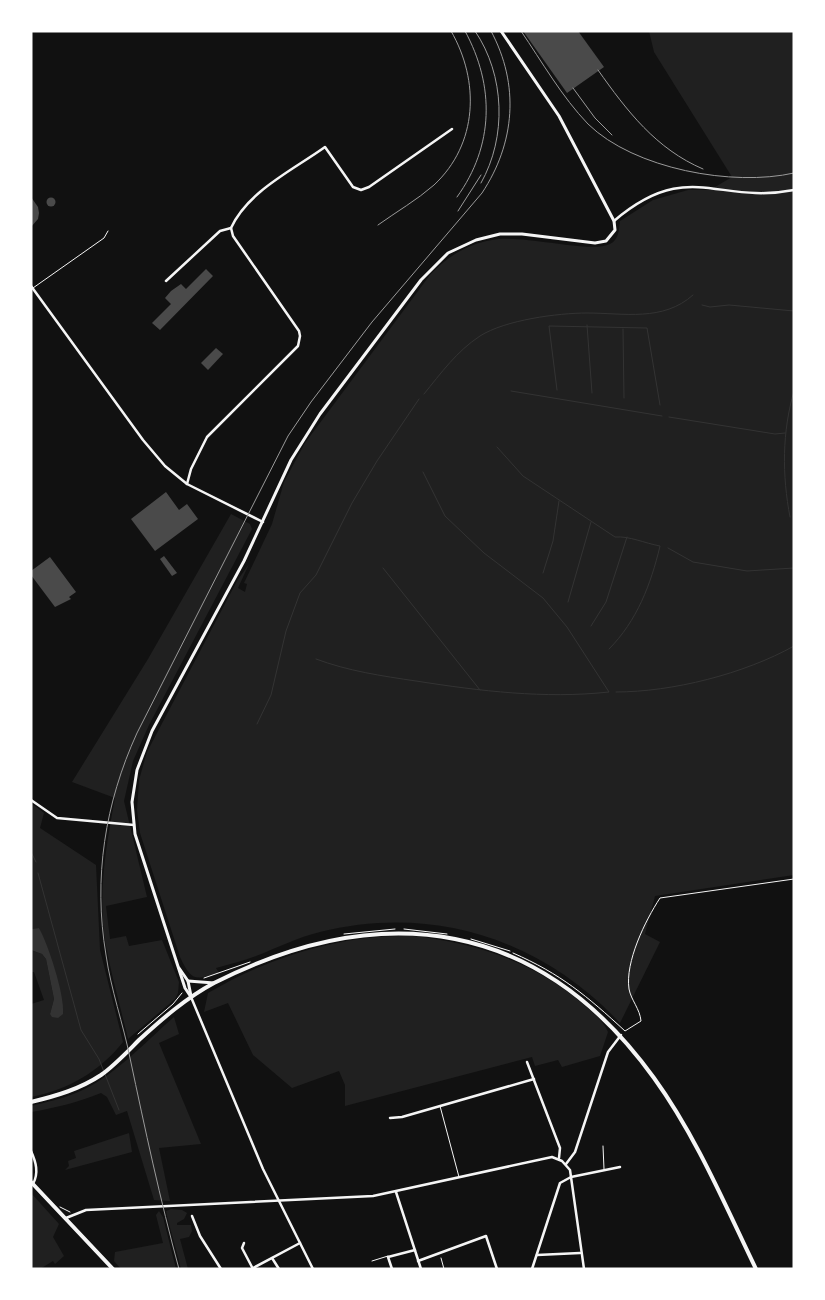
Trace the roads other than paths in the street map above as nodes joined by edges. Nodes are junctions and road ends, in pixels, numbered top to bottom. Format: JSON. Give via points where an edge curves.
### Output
{"nodes":[{"id":1,"x":501,"y":31,"type":"edge"},
{"id":2,"x":452,"y":129,"type":"dead end"},
{"id":3,"x":794,"y":190,"type":"edge"},
{"id":4,"x":614,"y":222,"type":"junction"},
{"id":5,"x":231,"y":228,"type":"junction"},
{"id":6,"x":108,"y":231,"type":"dead end"},
{"id":7,"x":166,"y":281,"type":"dead end"},
{"id":8,"x":32,"y":287,"type":"edge"},
{"id":9,"x":187,"y":484,"type":"junction"},
{"id":10,"x":262,"y":522,"type":"junction"},
{"id":11,"x":31,"y":800,"type":"edge"},
{"id":12,"x":134,"y":825,"type":"junction"},
{"id":13,"x":176,"y":964,"type":"junction"},
{"id":14,"x":188,"y":981,"type":"junction"},
{"id":15,"x":214,"y":983,"type":"junction"},
{"id":16,"x":191,"y":997,"type":"junction"},
{"id":17,"x":621,"y":1035,"type":"junction"},
{"id":18,"x":527,"y":1062,"type":"dead end"},
{"id":19,"x":534,"y":1079,"type":"junction"},
{"id":20,"x":31,"y":1102,"type":"edge"},
{"id":21,"x":440,"y":1106,"type":"junction"},
{"id":22,"x":390,"y":1118,"type":"dead end"},
{"id":23,"x":603,"y":1146,"type":"dead end"},
{"id":24,"x":31,"y":1151,"type":"edge"},
{"id":25,"x":559,"y":1158,"type":"junction"},
{"id":26,"x":566,"y":1164,"type":"junction"},
{"id":27,"x":620,"y":1167,"type":"dead end"},
{"id":28,"x":604,"y":1170,"type":"junction"},
{"id":29,"x":460,"y":1177,"type":"junction"},
{"id":30,"x":571,"y":1177,"type":"junction"},
{"id":31,"x":32,"y":1183,"type":"edge"},
{"id":32,"x":396,"y":1192,"type":"junction"},
{"id":33,"x":278,"y":1200,"type":"junction"},
{"id":34,"x":192,"y":1216,"type":"dead end"},
{"id":35,"x":65,"y":1219,"type":"junction"},
{"id":36,"x":244,"y":1243,"type":"dead end"},
{"id":37,"x":300,"y":1244,"type":"junction"},
{"id":38,"x":414,"y":1250,"type":"junction"},
{"id":39,"x":580,"y":1253,"type":"junction"},
{"id":40,"x":537,"y":1255,"type":"junction"},
{"id":41,"x":388,"y":1257,"type":"junction"},
{"id":42,"x":272,"y":1258,"type":"junction"},
{"id":43,"x":372,"y":1261,"type":"dead end"},
{"id":44,"x":418,"y":1262,"type":"junction"},
{"id":45,"x":112,"y":1269,"type":"edge"},
{"id":46,"x":221,"y":1269,"type":"edge"},
{"id":47,"x":253,"y":1269,"type":"edge"},
{"id":48,"x":278,"y":1269,"type":"edge"},
{"id":49,"x":312,"y":1269,"type":"edge"},
{"id":50,"x":392,"y":1269,"type":"edge"},
{"id":51,"x":421,"y":1269,"type":"edge"},
{"id":52,"x":497,"y":1269,"type":"edge"},
{"id":53,"x":532,"y":1269,"type":"edge"},
{"id":54,"x":584,"y":1269,"type":"edge"},
{"id":55,"x":756,"y":1269,"type":"edge"}],
"edges":[{"from":1,"to":4,"type":"street","via":[[549,99]]},
{"from":2,"to":5,"type":"street","via":[[361,190],[353,187],[325,147],[253,198]]},
{"from":3,"to":4,"type":"street","via":[[753,192],[683,186],[671,188],[646,198]]},
{"from":4,"to":10,"type":"street","via":[[614,233],[601,242],[500,234],[470,242],[442,258],[420,280],[307,432]]},
{"from":5,"to":7,"type":"street","via":[[220,231]]},
{"from":5,"to":9,"type":"street","via":[[233,236],[299,331],[300,341],[207,438]]},
{"from":6,"to":8,"type":"lane","via":[[104,238]]},
{"from":8,"to":9,"type":"street","via":[[153,453]]},
{"from":9,"to":10,"type":"street"},
{"from":10,"to":12,"type":"street","via":[[147,742],[134,786]]},
{"from":11,"to":12,"type":"street","via":[[57,818]]},
{"from":12,"to":13,"type":"street"},
{"from":13,"to":14,"type":"street"},
{"from":13,"to":16,"type":"street"},
{"from":14,"to":15,"type":"street"},
{"from":14,"to":16,"type":"street"},
{"from":15,"to":16,"type":"main road"},
{"from":15,"to":17,"type":"main road","via":[[330,940],[396,933],[436,936],[494,949],[537,968],[584,1000]]},
{"from":16,"to":20,"type":"main road","via":[[101,1075],[73,1090]]},
{"from":16,"to":33,"type":"street"},
{"from":17,"to":26,"type":"street","via":[[608,1052],[574,1152]]},
{"from":17,"to":55,"type":"main road","via":[[668,1098]]},
{"from":18,"to":19,"type":"street"},
{"from":19,"to":21,"type":"street"},
{"from":19,"to":25,"type":"street","via":[[560,1148]]},
{"from":21,"to":22,"type":"street"},
{"from":21,"to":29,"type":"lane"},
{"from":23,"to":28,"type":"lane"},
{"from":24,"to":31,"type":"street","via":[[37,1170]]},
{"from":25,"to":26,"type":"street"},
{"from":25,"to":29,"type":"street","via":[[542,1157]]},
{"from":26,"to":30,"type":"street"},
{"from":27,"to":28,"type":"street"},
{"from":28,"to":30,"type":"street"},
{"from":29,"to":32,"type":"street"},
{"from":30,"to":39,"type":"street"},
{"from":30,"to":40,"type":"street","via":[[563,1180],[557,1189]]},
{"from":31,"to":35,"type":"main road"},
{"from":32,"to":33,"type":"street"},
{"from":32,"to":38,"type":"street"},
{"from":33,"to":35,"type":"street","via":[[86,1210]]},
{"from":33,"to":37,"type":"street"},
{"from":34,"to":46,"type":"street","via":[[200,1236]]},
{"from":35,"to":45,"type":"main road"},
{"from":36,"to":47,"type":"street","via":[[242,1248]]},
{"from":37,"to":42,"type":"street"},
{"from":37,"to":49,"type":"street"},
{"from":38,"to":41,"type":"street"},
{"from":38,"to":44,"type":"street"},
{"from":39,"to":40,"type":"street"},
{"from":39,"to":54,"type":"street"},
{"from":40,"to":53,"type":"street"},
{"from":41,"to":43,"type":"lane"},
{"from":41,"to":50,"type":"street"},
{"from":42,"to":47,"type":"street"},
{"from":42,"to":48,"type":"street"},
{"from":44,"to":51,"type":"street"},
{"from":44,"to":52,"type":"street","via":[[486,1236]]}]}
